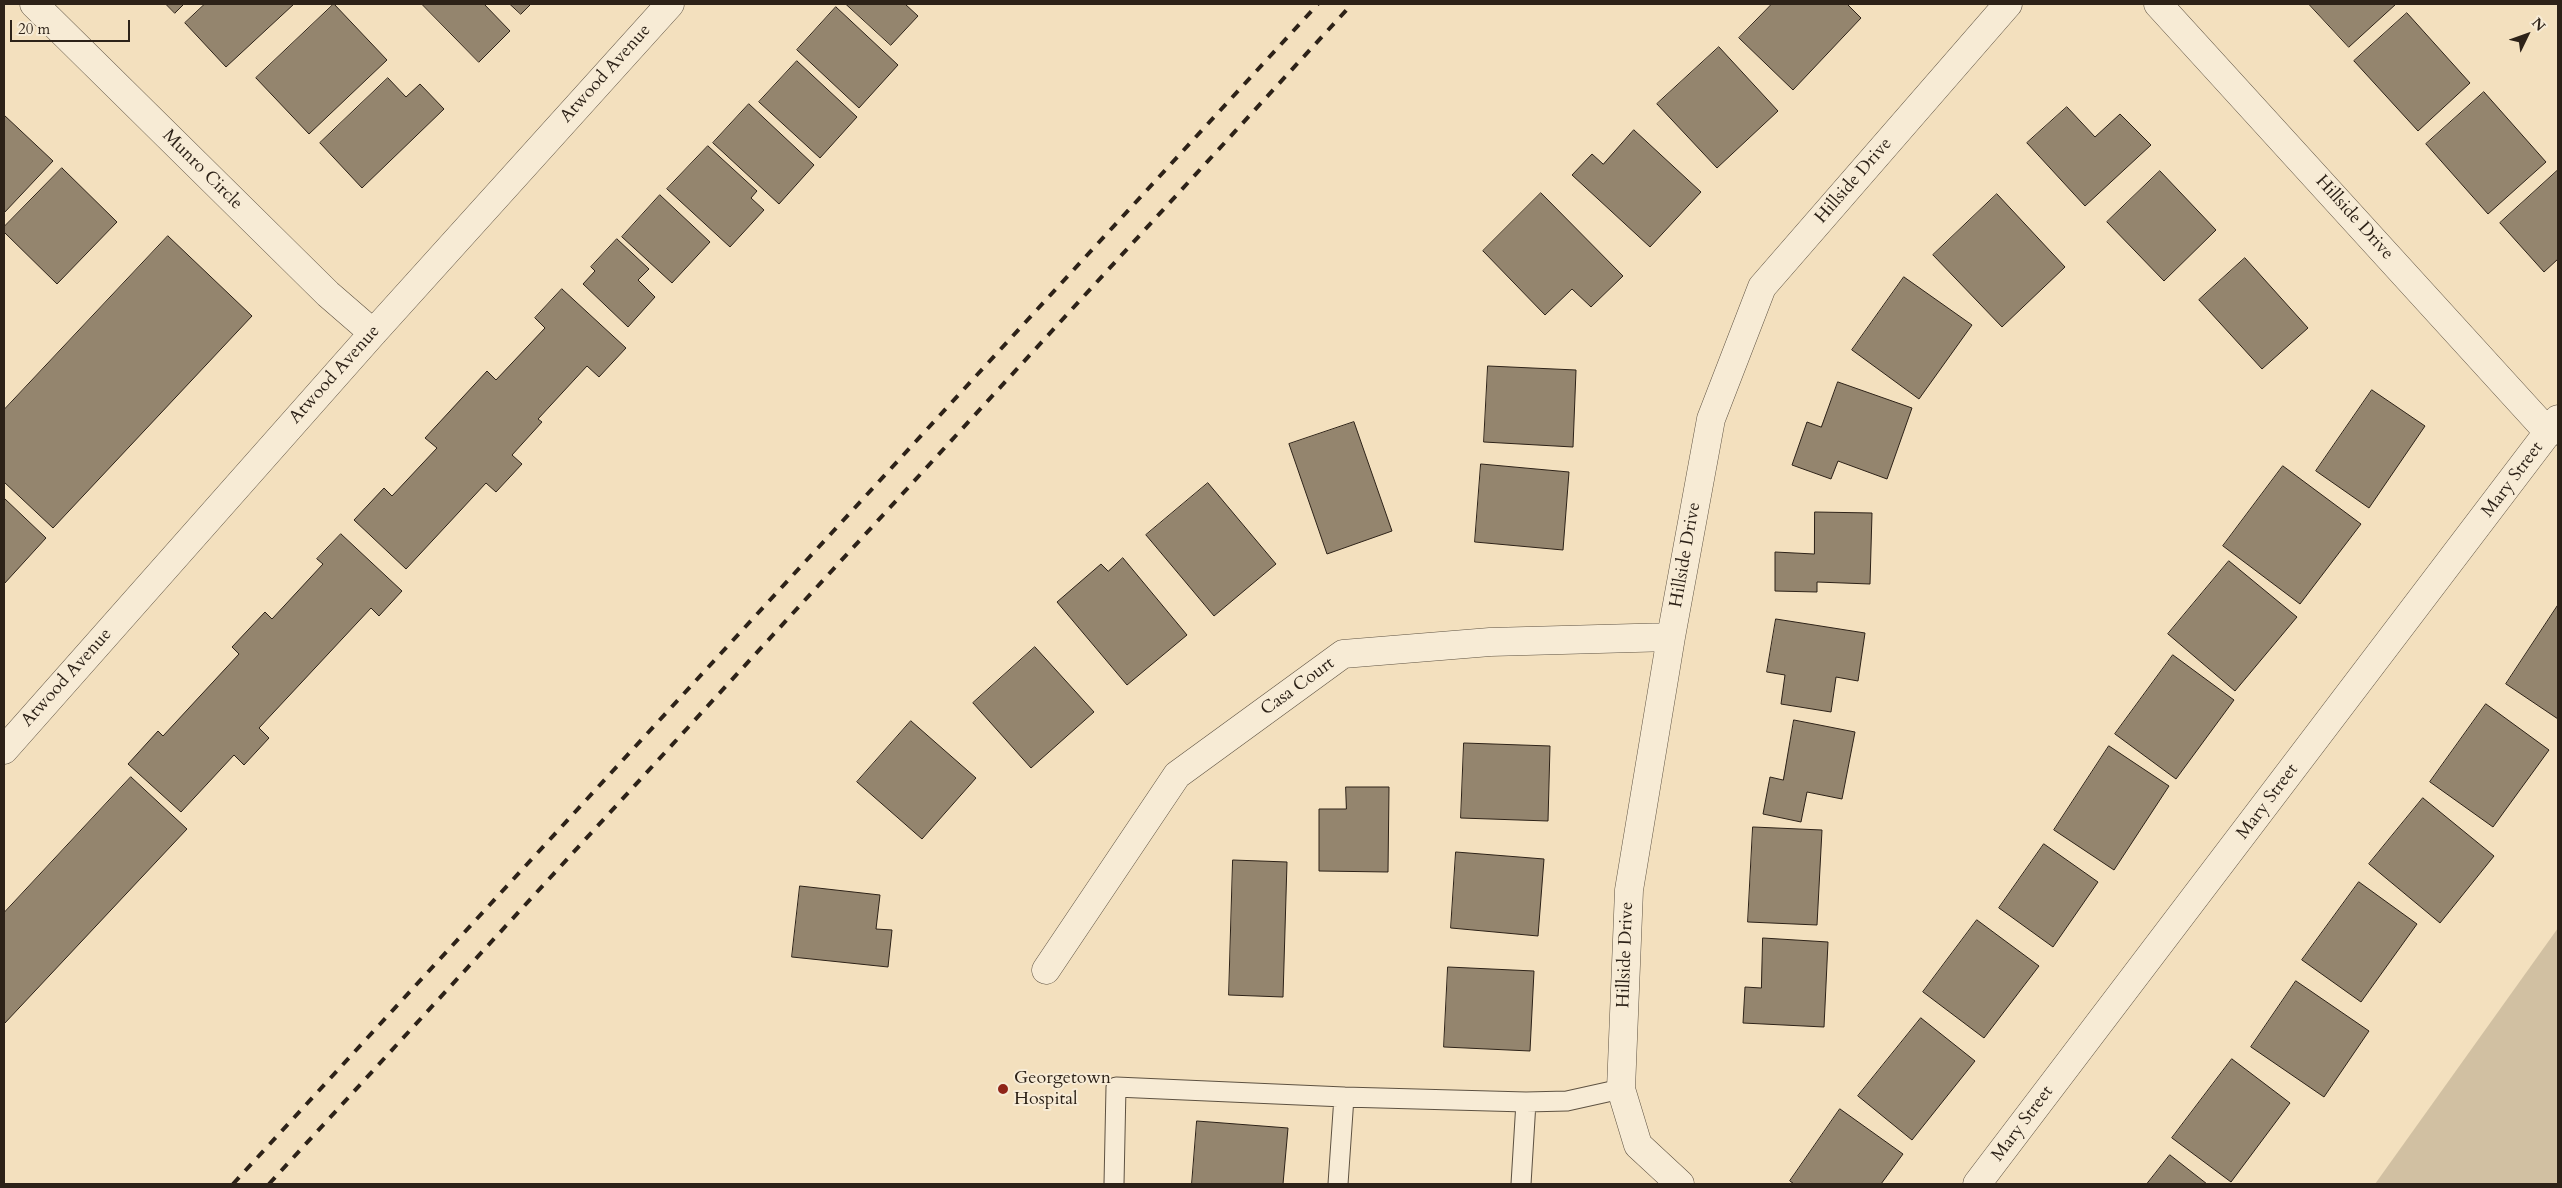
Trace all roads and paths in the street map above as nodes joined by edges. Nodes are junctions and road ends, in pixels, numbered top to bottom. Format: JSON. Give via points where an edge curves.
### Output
{"nodes":[{"id":1,"x":34,"y":4,"type":"edge"},
{"id":2,"x":670,"y":4,"type":"edge"},
{"id":3,"x":2008,"y":4,"type":"edge"},
{"id":4,"x":2158,"y":4,"type":"edge"},
{"id":5,"x":373,"y":333,"type":"junction"},
{"id":6,"x":2553,"y":426,"type":"edge"},
{"id":7,"x":1671,"y":638,"type":"junction"},
{"id":8,"x":4,"y":750,"type":"edge"},
{"id":9,"x":1046,"y":970,"type":"dead end"},
{"id":10,"x":1621,"y":1089,"type":"junction"},
{"id":11,"x":1344,"y":1097,"type":"junction"},
{"id":12,"x":1526,"y":1102,"type":"junction"},
{"id":13,"x":1114,"y":1184,"type":"edge"},
{"id":14,"x":1338,"y":1184,"type":"edge"},
{"id":15,"x":1522,"y":1184,"type":"edge"},
{"id":16,"x":1680,"y":1184,"type":"edge"},
{"id":17,"x":1977,"y":1184,"type":"edge"}],
"edges":[{"from":1,"to":5,"type":"street","name":"Munro Circle","via":[[328,294]]},
{"from":2,"to":5,"type":"street","name":"Atwood Avenue"},
{"from":3,"to":7,"type":"street","name":"Hillside Drive","via":[[1762,287],[1711,419]]},
{"from":4,"to":6,"type":"street","name":"Hillside Drive"},
{"from":5,"to":8,"type":"street","name":"Atwood Avenue"},
{"from":6,"to":17,"type":"street","name":"Mary Street"},
{"from":7,"to":9,"type":"street","name":"Casa Court","via":[[1490,642],[1343,654],[1177,775]]},
{"from":7,"to":10,"type":"street","name":"Hillside Drive","via":[[1629,890]]},
{"from":10,"to":12,"type":"lane","via":[[1567,1101]]},
{"from":10,"to":16,"type":"street","name":"Hillside Drive","via":[[1638,1145]]},
{"from":11,"to":12,"type":"lane"},
{"from":11,"to":13,"type":"lane","via":[[1116,1087]]},
{"from":11,"to":14,"type":"lane"},
{"from":12,"to":15,"type":"lane"}]}
